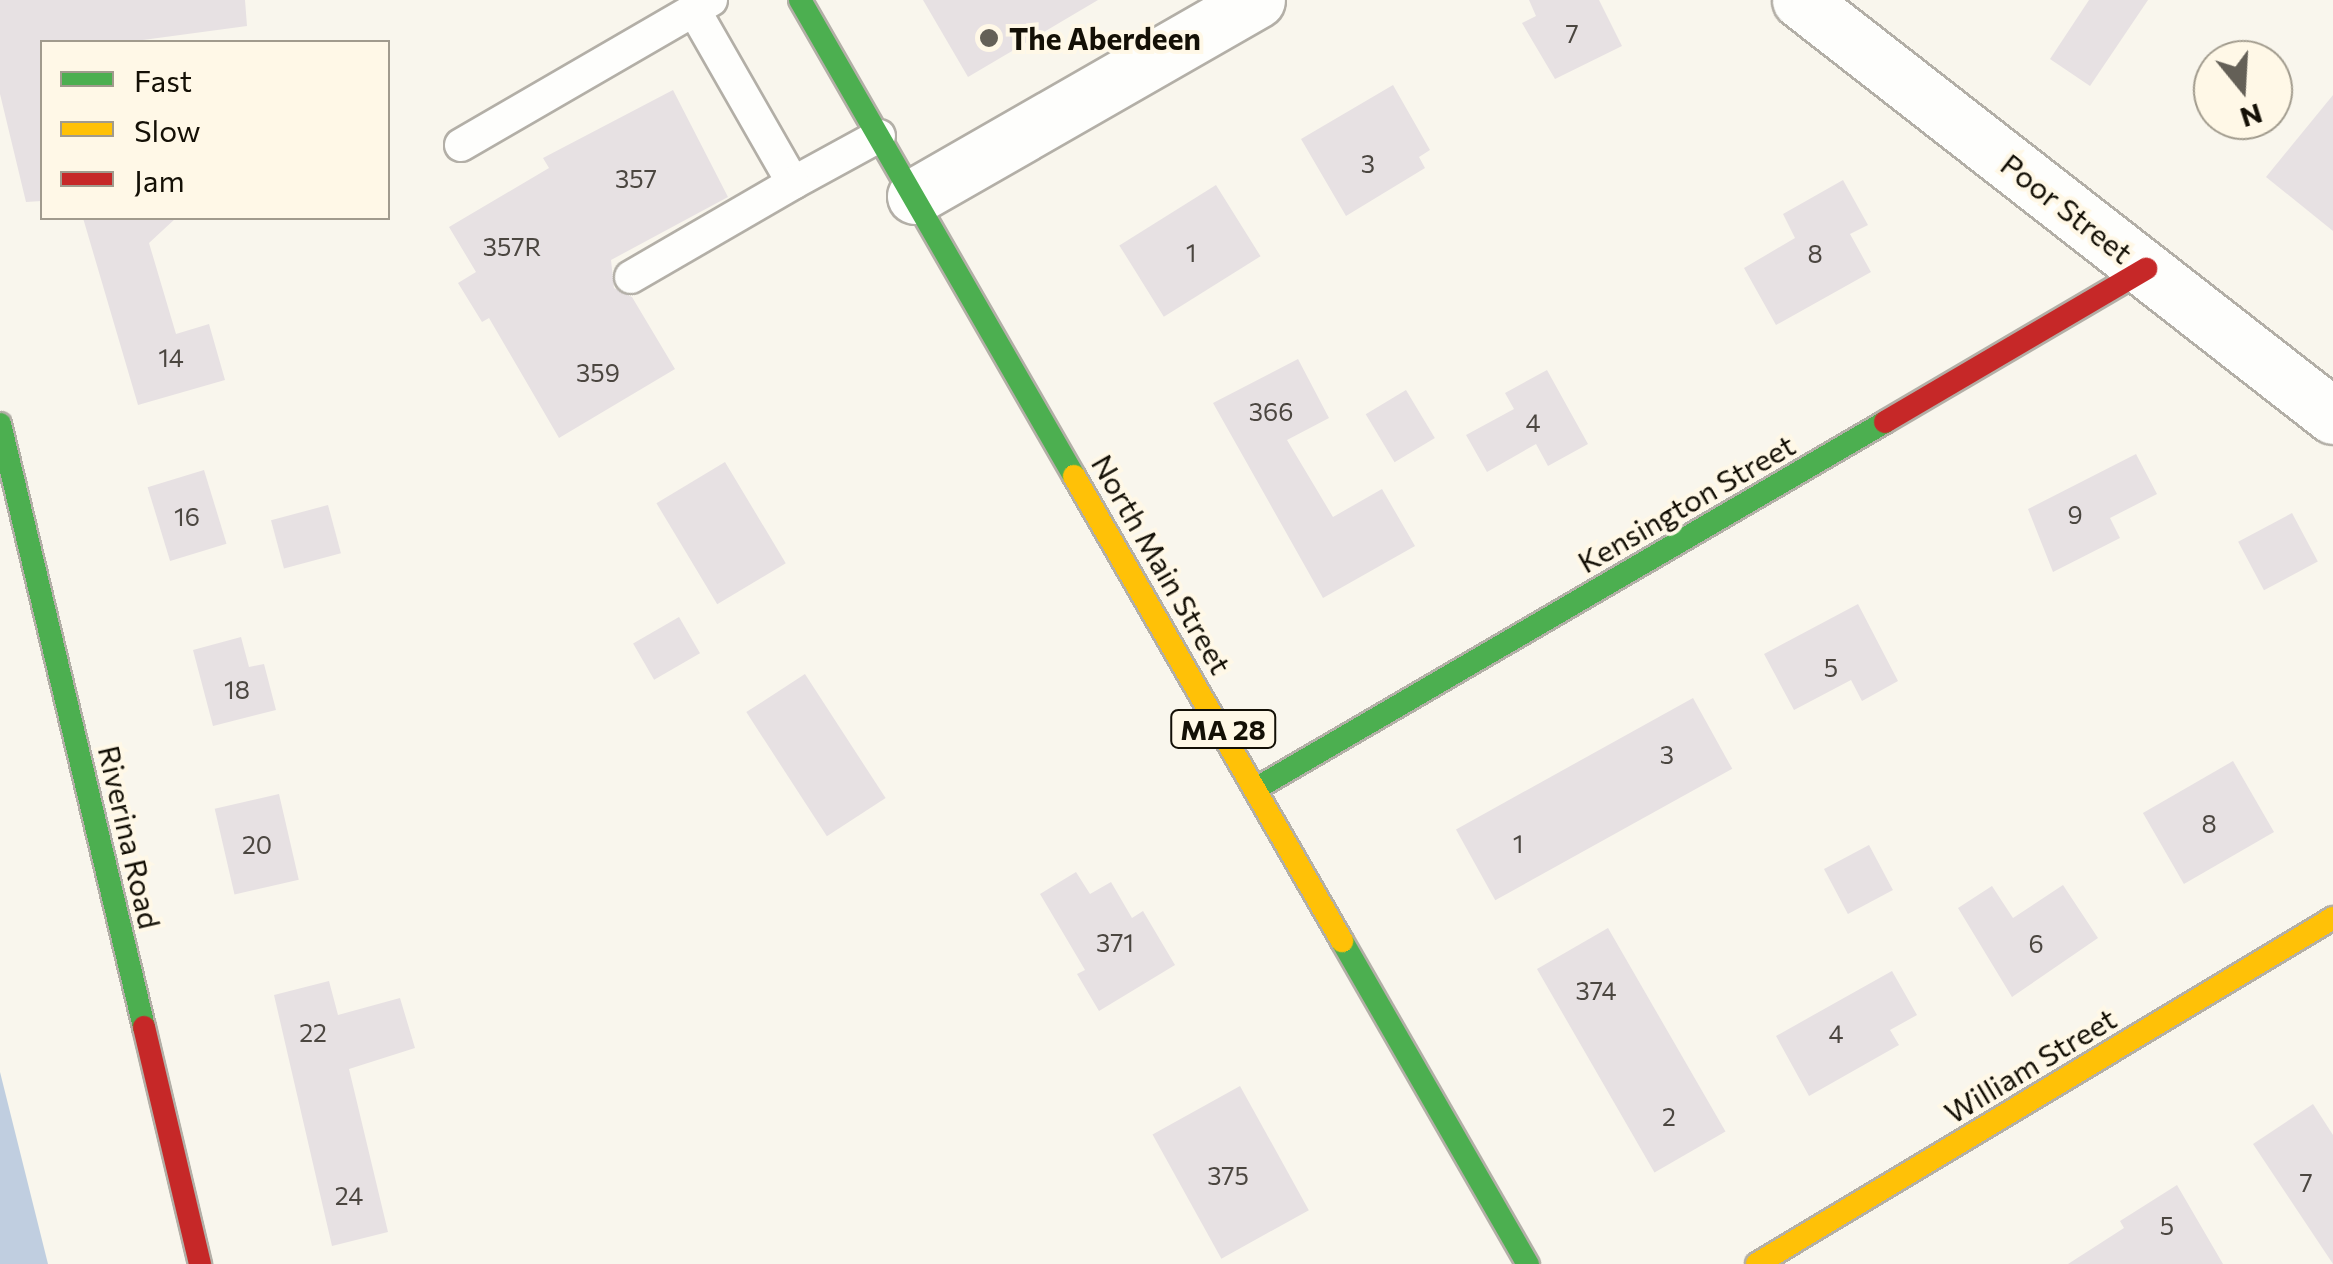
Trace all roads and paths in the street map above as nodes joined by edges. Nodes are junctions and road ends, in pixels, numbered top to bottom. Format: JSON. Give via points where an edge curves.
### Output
{"nodes":[{"id":1,"x":800,"y":0,"type":"edge"},
{"id":2,"x":1257,"y":0,"type":"edge"},
{"id":3,"x":1800,"y":0,"type":"edge"},
{"id":4,"x":703,"y":5,"type":"edge"},
{"id":5,"x":879,"y":136,"type":"junction"},
{"id":6,"x":462,"y":145,"type":"dead end"},
{"id":7,"x":793,"y":183,"type":"junction"},
{"id":8,"x":914,"y":196,"type":"junction"},
{"id":9,"x":2146,"y":270,"type":"junction"},
{"id":10,"x":631,"y":278,"type":"dead end"},
{"id":11,"x":2333,"y":416,"type":"edge"},
{"id":12,"x":0,"y":424,"type":"edge"},
{"id":13,"x":1257,"y":788,"type":"junction"},
{"id":14,"x":2333,"y":918,"type":"edge"},
{"id":15,"x":200,"y":1264,"type":"edge"},
{"id":16,"x":1528,"y":1264,"type":"edge"},
{"id":17,"x":1757,"y":1264,"type":"edge"}],
"edges":[{"from":1,"to":5,"type":"street","name":"North Main Street","number":"MA 28"},
{"from":2,"to":8,"type":"street"},
{"from":3,"to":9,"type":"street","name":"Poor Street"},
{"from":4,"to":6,"type":"lane"},
{"from":4,"to":7,"type":"lane"},
{"from":5,"to":7,"type":"lane"},
{"from":5,"to":8,"type":"street","name":"North Main Street","number":"MA 28"},
{"from":7,"to":10,"type":"lane"},
{"from":8,"to":13,"type":"street","name":"North Main Street","number":"MA 28"},
{"from":9,"to":11,"type":"street","name":"Poor Street"},
{"from":9,"to":13,"type":"street","name":"Kensington Street"},
{"from":12,"to":15,"type":"street","name":"Riverina Road"},
{"from":13,"to":16,"type":"street","name":"North Main Street","number":"MA 28"},
{"from":14,"to":17,"type":"street","name":"William Street"}]}
